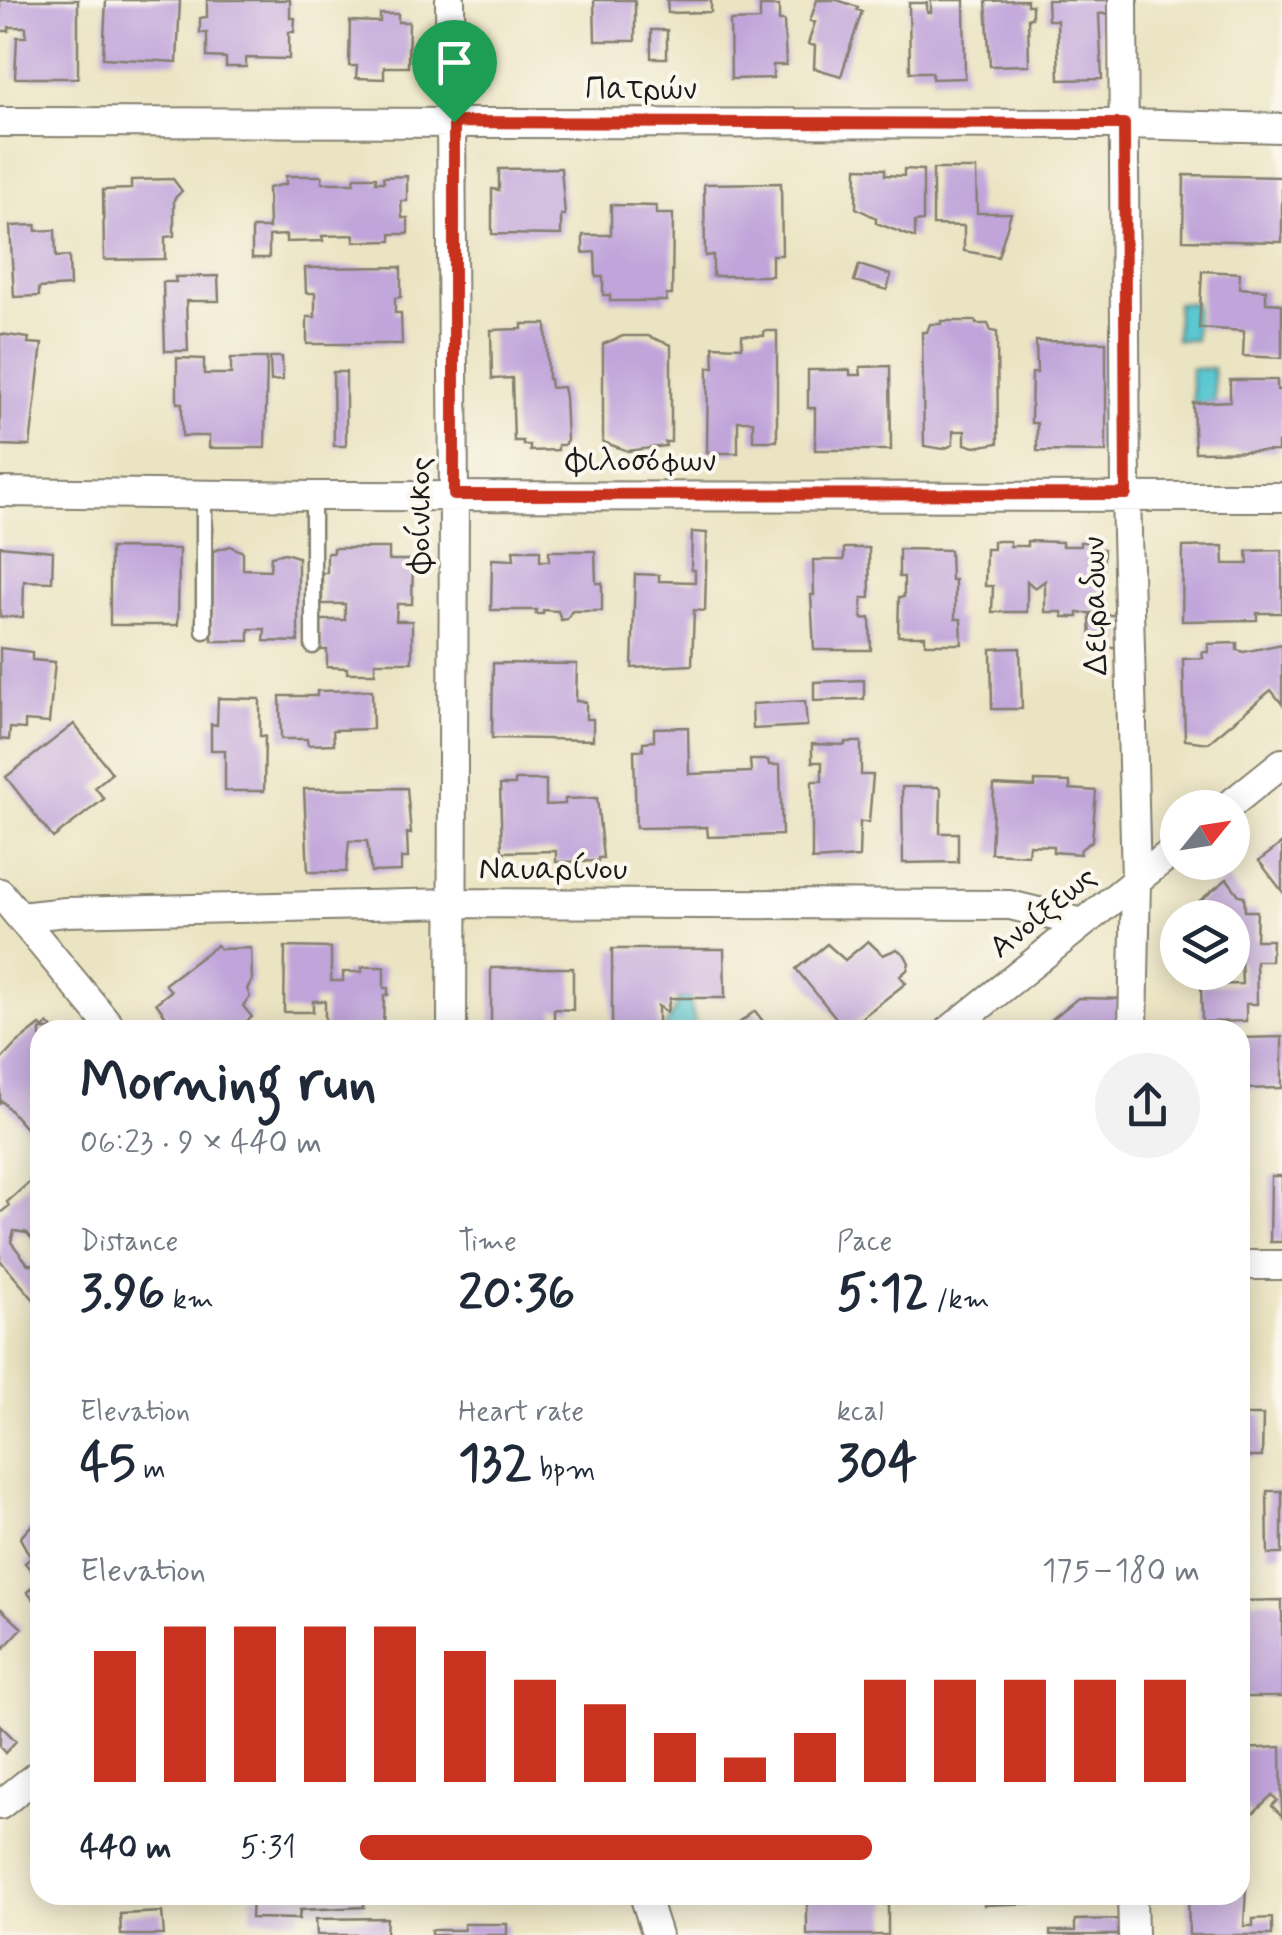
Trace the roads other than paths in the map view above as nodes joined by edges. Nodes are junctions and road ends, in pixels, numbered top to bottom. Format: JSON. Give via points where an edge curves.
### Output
{"nodes":[{"id":1,"x":450,"y":0,"type":"edge"},
{"id":2,"x":1123,"y":0,"type":"edge"},
{"id":3,"x":0,"y":122,"type":"edge"},
{"id":4,"x":454,"y":122,"type":"junction"},
{"id":5,"x":1124,"y":124,"type":"junction"},
{"id":6,"x":1282,"y":128,"type":"edge"},
{"id":7,"x":0,"y":492,"type":"edge"},
{"id":8,"x":1126,"y":494,"type":"junction"},
{"id":9,"x":204,"y":495,"type":"junction"},
{"id":10,"x":454,"y":495,"type":"junction"},
{"id":11,"x":313,"y":496,"type":"junction"},
{"id":12,"x":1282,"y":496,"type":"edge"},
{"id":13,"x":204,"y":632,"type":"dead end"},
{"id":14,"x":314,"y":646,"type":"dead end"},
{"id":15,"x":1282,"y":762,"type":"edge"},
{"id":16,"x":1248,"y":790,"type":"edge"},
{"id":17,"x":1160,"y":861,"type":"edge"},
{"id":18,"x":1136,"y":880,"type":"junction"},
{"id":19,"x":0,"y":893,"type":"edge"},
{"id":20,"x":452,"y":903,"type":"junction"},
{"id":21,"x":20,"y":917,"type":"junction"},
{"id":22,"x":1083,"y":923,"type":"junction"},
{"id":23,"x":106,"y":1020,"type":"edge"},
{"id":24,"x":452,"y":1020,"type":"edge"},
{"id":25,"x":962,"y":1020,"type":"edge"},
{"id":26,"x":1133,"y":1020,"type":"edge"},
{"id":27,"x":1250,"y":1266,"type":"edge"},
{"id":28,"x":1282,"y":1266,"type":"edge"},
{"id":29,"x":30,"y":1780,"type":"edge"},
{"id":30,"x":0,"y":1805,"type":"edge"},
{"id":31,"x":648,"y":1905,"type":"edge"},
{"id":32,"x":1132,"y":1905,"type":"edge"},
{"id":33,"x":658,"y":1935,"type":"edge"},
{"id":34,"x":1132,"y":1935,"type":"edge"}],
"edges":[{"from":1,"to":4,"type":"street","name":"Φοίνικος"},
{"from":2,"to":5,"type":"street","name":"Δειραδων"},
{"from":3,"to":4,"type":"street","name":"Πατρών"},
{"from":4,"to":5,"type":"street","name":"Πατρών"},
{"from":4,"to":10,"type":"street","name":"Φοίνικος"},
{"from":5,"to":6,"type":"street","name":"Πατρών"},
{"from":5,"to":8,"type":"street","name":"Δειραδων"},
{"from":7,"to":9,"type":"street","name":"Φιλοσόφων"},
{"from":8,"to":10,"type":"street","name":"Φιλοσόφων"},
{"from":8,"to":12,"type":"street","name":"Φιλοσόφων"},
{"from":8,"to":18,"type":"street","name":"Δειραδων"},
{"from":9,"to":11,"type":"street","name":"Φιλοσόφων"},
{"from":9,"to":13,"type":"lane"},
{"from":10,"to":11,"type":"street","name":"Φιλοσόφων"},
{"from":10,"to":20,"type":"street","name":"Φοίνικος"},
{"from":11,"to":14,"type":"lane"},
{"from":15,"to":16,"type":"street"},
{"from":17,"to":18,"type":"street","name":"Ανοίξεως"},
{"from":18,"to":22,"type":"street","name":"Ανοίξεως"},
{"from":18,"to":26,"type":"street","name":"Δειραδων"},
{"from":19,"to":21,"type":"street"},
{"from":20,"to":21,"type":"street","name":"Ναυαρίνου"},
{"from":20,"to":22,"type":"street","name":"Ναυαρίνου","via":[[1010,905]]},
{"from":20,"to":24,"type":"street","name":"Φοίνικος"},
{"from":21,"to":23,"type":"street"},
{"from":22,"to":25,"type":"street","name":"Ανοίξεως"},
{"from":27,"to":28,"type":"street"},
{"from":29,"to":30,"type":"street"},
{"from":31,"to":33,"type":"street"},
{"from":32,"to":34,"type":"street"}]}
